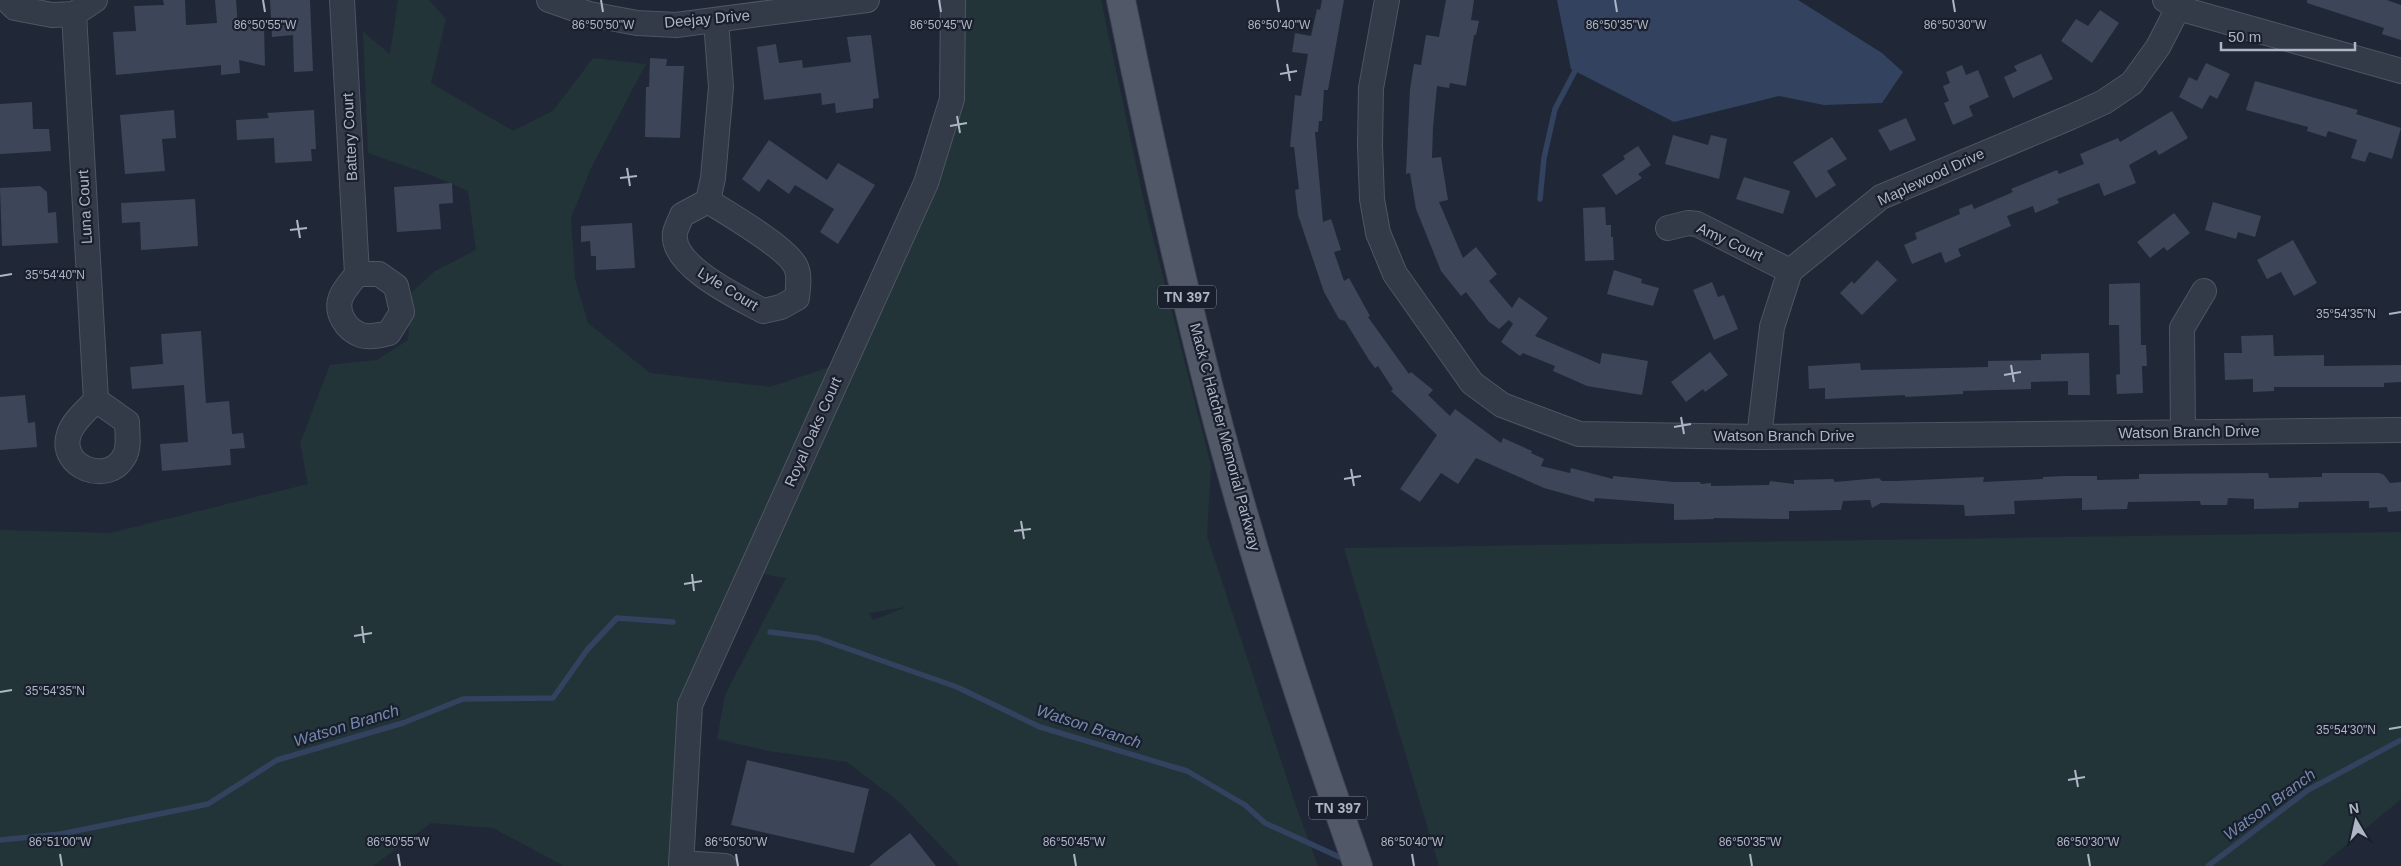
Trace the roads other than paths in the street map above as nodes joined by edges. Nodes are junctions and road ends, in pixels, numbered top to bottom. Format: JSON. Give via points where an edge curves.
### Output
{"nodes":[{"id":1,"x":7,"y":0,"type":"edge"},
{"id":2,"x":95,"y":0,"type":"edge"},
{"id":3,"x":342,"y":0,"type":"edge"},
{"id":4,"x":549,"y":0,"type":"edge"},
{"id":5,"x":867,"y":0,"type":"edge"},
{"id":6,"x":953,"y":0,"type":"edge"},
{"id":7,"x":1121,"y":0,"type":"edge"},
{"id":8,"x":1387,"y":0,"type":"edge"},
{"id":9,"x":2172,"y":4,"type":"edge"},
{"id":10,"x":74,"y":14,"type":"junction"},
{"id":11,"x":716,"y":20,"type":"junction"},
{"id":12,"x":2401,"y":71,"type":"edge"},
{"id":13,"x":708,"y":201,"type":"junction"},
{"id":14,"x":1668,"y":228,"type":"dead end"},
{"id":15,"x":1790,"y":271,"type":"junction"},
{"id":16,"x":357,"y":274,"type":"dead end"},
{"id":17,"x":2204,"y":291,"type":"dead end"},
{"id":18,"x":96,"y":400,"type":"dead end"},
{"id":19,"x":2401,"y":430,"type":"edge"},
{"id":20,"x":2183,"y":432,"type":"junction"},
{"id":21,"x":1758,"y":437,"type":"junction"},
{"id":22,"x":681,"y":864,"type":"edge"},
{"id":23,"x":724,"y":866,"type":"edge"},
{"id":24,"x":1358,"y":866,"type":"edge"}],
"edges":[{"from":1,"to":10,"type":"street","via":[[15,8]]},
{"from":2,"to":10,"type":"street"},
{"from":3,"to":16,"type":"street","name":"Battery Court"},
{"from":4,"to":11,"type":"street","name":"Deejay Drive","via":[[589,14],[637,23],[676,25]]},
{"from":5,"to":11,"type":"street","name":"Deejay Drive"},
{"from":6,"to":22,"type":"street","name":"Royal Oaks Court","via":[[952,99],[926,183],[690,705]]},
{"from":7,"to":24,"type":"main road","name":"Mack C Hatcher Memorial Parkway","number":"TN 397","via":[[1150,140],[1220,428],[1317,750]]},
{"from":8,"to":21,"type":"street","name":"Watson Branch Drive","via":[[1371,88],[1372,199],[1378,233],[1395,274],[1472,383],[1502,405],[1579,434]]},
{"from":9,"to":12,"type":"street"},
{"from":9,"to":15,"type":"street","name":"Maplewood Drive","via":[[2158,47],[2132,83],[2104,102],[2072,117],[1882,197]]},
{"from":10,"to":18,"type":"street","name":"Luna Court"},
{"from":11,"to":13,"type":"street","via":[[721,87]]},
{"from":13,"to":13,"type":"street","name":"Lyle Court","via":[[682,215],[675,234],[682,257],[718,286],[763,311],[781,308],[797,298],[799,280],[796,265],[766,238]]},
{"from":14,"to":15,"type":"street","name":"Amy Court","via":[[1697,224]]},
{"from":15,"to":21,"type":"street","via":[[1772,326]]},
{"from":17,"to":20,"type":"street","via":[[2182,328]]},
{"from":19,"to":20,"type":"street","name":"Watson Branch Drive"},
{"from":20,"to":21,"type":"street","name":"Watson Branch Drive"},
{"from":22,"to":23,"type":"street"}]}
